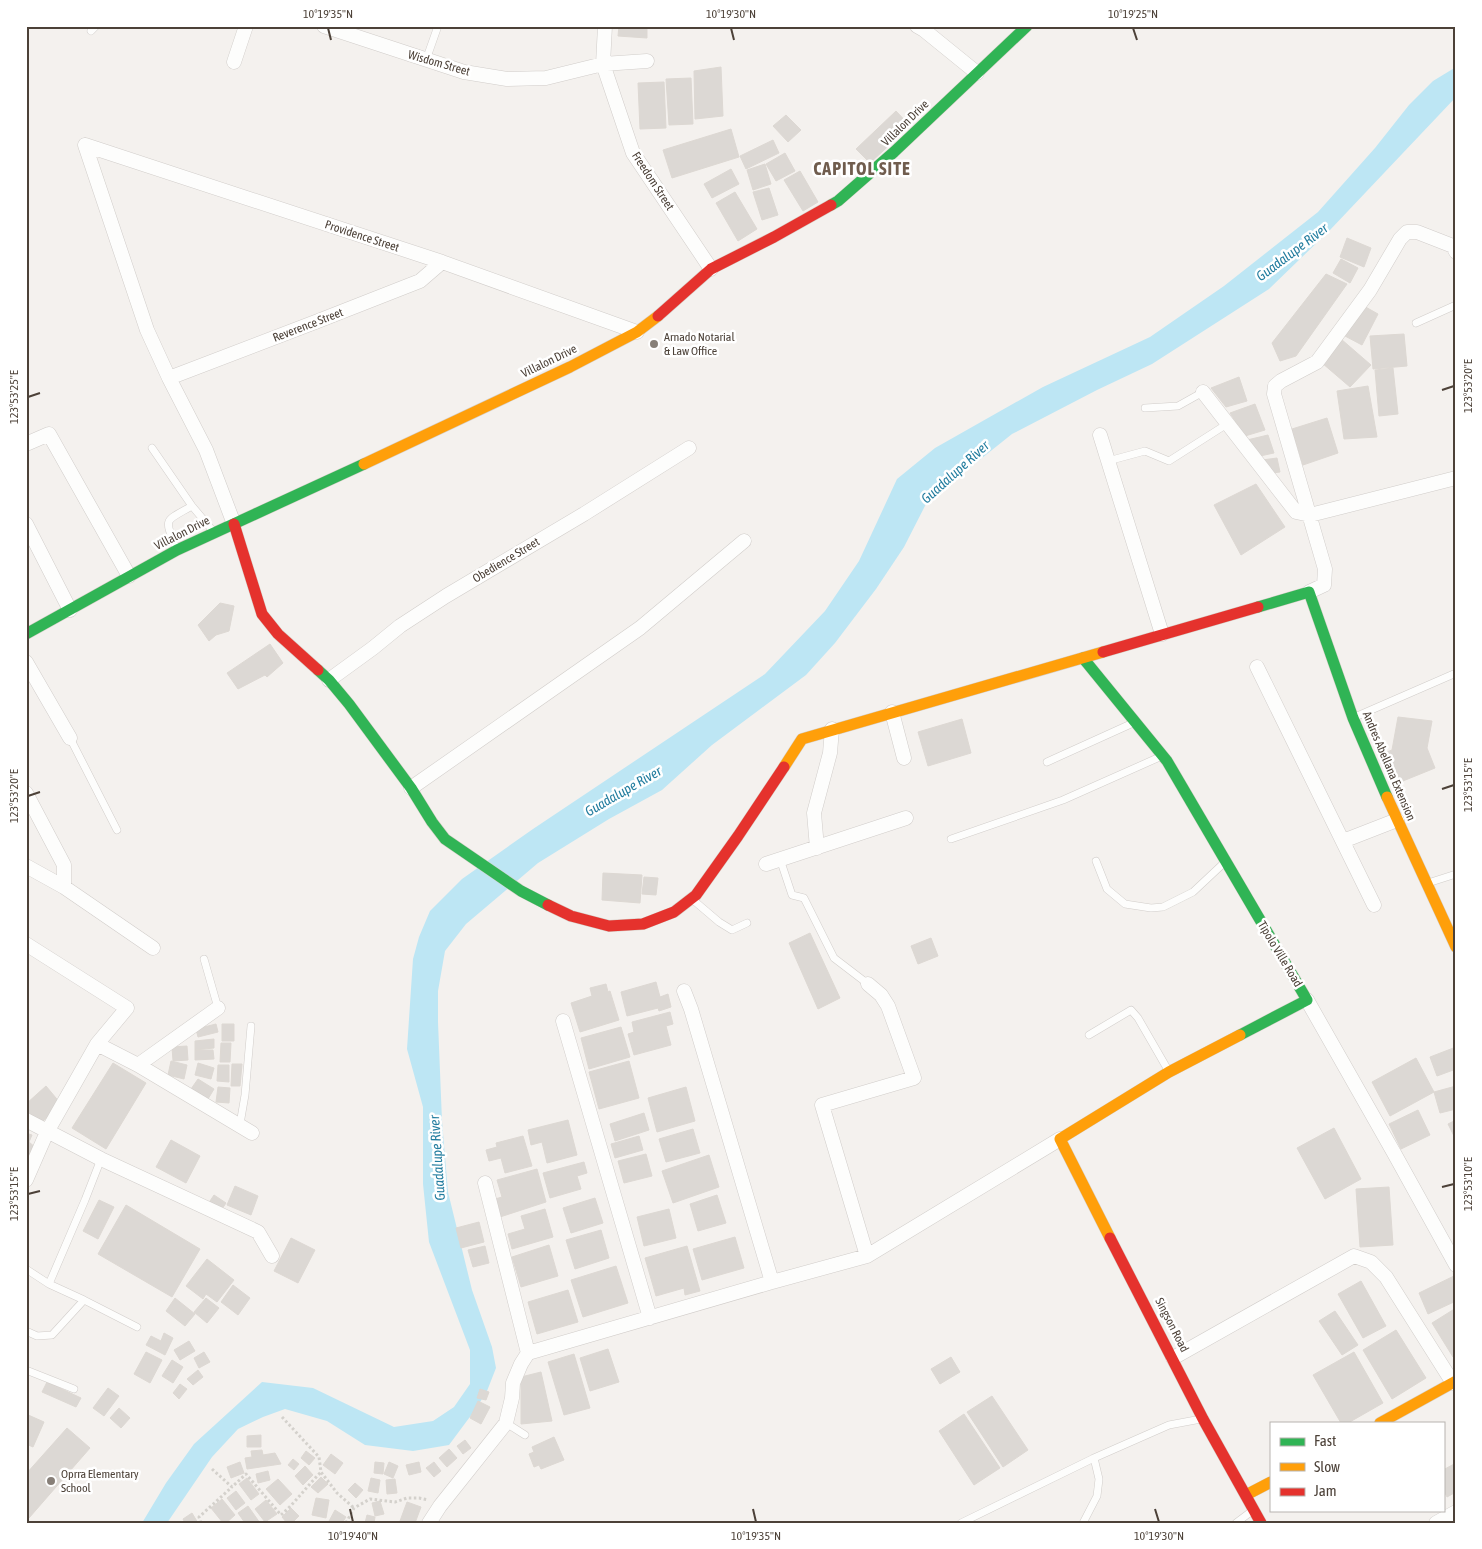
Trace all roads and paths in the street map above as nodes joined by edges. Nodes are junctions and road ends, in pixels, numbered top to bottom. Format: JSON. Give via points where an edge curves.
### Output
{"nodes":[{"id":1,"x":246,"y":26,"type":"edge"},
{"id":2,"x":324,"y":26,"type":"edge"},
{"id":3,"x":438,"y":26,"type":"edge"},
{"id":4,"x":605,"y":26,"type":"edge"},
{"id":5,"x":917,"y":26,"type":"edge"},
{"id":6,"x":1027,"y":26,"type":"edge"},
{"id":7,"x":353,"y":31,"type":"edge"},
{"id":8,"x":426,"y":60,"type":"junction"},
{"id":9,"x":647,"y":61,"type":"dead end"},
{"id":10,"x":234,"y":62,"type":"dead end"},
{"id":11,"x":603,"y":64,"type":"junction"},
{"id":12,"x":977,"y":73,"type":"junction"},
{"id":13,"x":1456,"y":252,"type":"edge"},
{"id":14,"x":442,"y":262,"type":"junction"},
{"id":15,"x":711,"y":269,"type":"junction"},
{"id":16,"x":1456,"y":305,"type":"edge"},
{"id":17,"x":1416,"y":323,"type":"dead end"},
{"id":18,"x":636,"y":332,"type":"junction"},
{"id":19,"x":169,"y":378,"type":"junction"},
{"id":20,"x":1203,"y":392,"type":"joint"},
{"id":21,"x":1145,"y":408,"type":"dead end"},
{"id":22,"x":1228,"y":424,"type":"junction"},
{"id":23,"x":1100,"y":435,"type":"dead end"},
{"id":24,"x":26,"y":444,"type":"edge"},
{"id":25,"x":152,"y":448,"type":"dead end"},
{"id":26,"x":689,"y":448,"type":"dead end"},
{"id":27,"x":1108,"y":461,"type":"junction"},
{"id":28,"x":1456,"y":478,"type":"edge"},
{"id":29,"x":192,"y":506,"type":"junction"},
{"id":30,"x":1310,"y":514,"type":"junction"},
{"id":31,"x":26,"y":524,"type":"edge"},
{"id":32,"x":234,"y":524,"type":"junction"},
{"id":33,"x":214,"y":532,"type":"junction"},
{"id":34,"x":744,"y":541,"type":"dead end"},
{"id":35,"x":177,"y":550,"type":"junction"},
{"id":36,"x":129,"y":576,"type":"junction"},
{"id":37,"x":1309,"y":592,"type":"junction"},
{"id":38,"x":70,"y":610,"type":"junction"},
{"id":39,"x":26,"y":634,"type":"edge"},
{"id":40,"x":1162,"y":634,"type":"junction"},
{"id":41,"x":1083,"y":658,"type":"junction"},
{"id":42,"x":26,"y":662,"type":"edge"},
{"id":43,"x":1257,"y":667,"type":"dead end"},
{"id":44,"x":1456,"y":673,"type":"edge"},
{"id":45,"x":328,"y":680,"type":"junction"},
{"id":46,"x":892,"y":712,"type":"junction"},
{"id":47,"x":1353,"y":718,"type":"junction"},
{"id":48,"x":1134,"y":722,"type":"junction"},
{"id":49,"x":832,"y":729,"type":"junction"},
{"id":50,"x":70,"y":738,"type":"joint"},
{"id":51,"x":1162,"y":756,"type":"junction"},
{"id":52,"x":904,"y":758,"type":"dead end"},
{"id":53,"x":1047,"y":762,"type":"dead end"},
{"id":54,"x":411,"y":788,"type":"junction"},
{"id":55,"x":26,"y":793,"type":"edge"},
{"id":56,"x":906,"y":818,"type":"dead end"},
{"id":57,"x":1397,"y":820,"type":"junction"},
{"id":58,"x":117,"y":830,"type":"dead end"},
{"id":59,"x":951,"y":839,"type":"dead end"},
{"id":60,"x":1343,"y":841,"type":"junction"},
{"id":61,"x":818,"y":848,"type":"junction"},
{"id":62,"x":780,"y":859,"type":"junction"},
{"id":63,"x":1096,"y":861,"type":"dead end"},
{"id":64,"x":1225,"y":862,"type":"junction"},
{"id":65,"x":766,"y":864,"type":"dead end"},
{"id":66,"x":26,"y":866,"type":"edge"},
{"id":67,"x":1456,"y":874,"type":"edge"},
{"id":68,"x":1425,"y":883,"type":"junction"},
{"id":69,"x":64,"y":887,"type":"junction"},
{"id":70,"x":692,"y":899,"type":"junction"},
{"id":71,"x":1374,"y":905,"type":"dead end"},
{"id":72,"x":748,"y":923,"type":"dead end"},
{"id":73,"x":26,"y":944,"type":"edge"},
{"id":74,"x":1456,"y":947,"type":"edge"},
{"id":75,"x":153,"y":948,"type":"dead end"},
{"id":76,"x":204,"y":960,"type":"dead end"},
{"id":77,"x":868,"y":984,"type":"joint"},
{"id":78,"x":684,"y":990,"type":"dead end"},
{"id":79,"x":1307,"y":1000,"type":"junction"},
{"id":80,"x":218,"y":1008,"type":"joint"},
{"id":81,"x":563,"y":1021,"type":"dead end"},
{"id":82,"x":251,"y":1026,"type":"dead end"},
{"id":83,"x":1089,"y":1035,"type":"dead end"},
{"id":84,"x":97,"y":1044,"type":"junction"},
{"id":85,"x":138,"y":1065,"type":"junction"},
{"id":86,"x":1169,"y":1072,"type":"junction"},
{"id":87,"x":26,"y":1120,"type":"edge"},
{"id":88,"x":240,"y":1124,"type":"junction"},
{"id":89,"x":47,"y":1132,"type":"junction"},
{"id":90,"x":252,"y":1133,"type":"dead end"},
{"id":91,"x":1060,"y":1139,"type":"junction"},
{"id":92,"x":101,"y":1158,"type":"junction"},
{"id":93,"x":26,"y":1180,"type":"edge"},
{"id":94,"x":485,"y":1183,"type":"dead end"},
{"id":95,"x":272,"y":1256,"type":"dead end"},
{"id":96,"x":867,"y":1256,"type":"junction"},
{"id":97,"x":1456,"y":1264,"type":"edge"},
{"id":98,"x":26,"y":1270,"type":"edge"},
{"id":99,"x":772,"y":1282,"type":"junction"},
{"id":100,"x":49,"y":1284,"type":"junction"},
{"id":101,"x":84,"y":1300,"type":"junction"},
{"id":102,"x":650,"y":1318,"type":"junction"},
{"id":103,"x":137,"y":1327,"type":"dead end"},
{"id":104,"x":26,"y":1331,"type":"edge"},
{"id":105,"x":528,"y":1354,"type":"junction"},
{"id":106,"x":1173,"y":1358,"type":"junction"},
{"id":107,"x":26,"y":1370,"type":"edge"},
{"id":108,"x":1454,"y":1382,"type":"edge"},
{"id":109,"x":74,"y":1389,"type":"dead end"},
{"id":110,"x":282,"y":1417,"type":"dead end"},
{"id":111,"x":1203,"y":1419,"type":"junction"},
{"id":112,"x":1382,"y":1422,"type":"edge"},
{"id":113,"x":506,"y":1423,"type":"junction"},
{"id":114,"x":526,"y":1435,"type":"dead end"},
{"id":115,"x":1094,"y":1458,"type":"junction"},
{"id":116,"x":212,"y":1469,"type":"dead end"},
{"id":117,"x":321,"y":1472,"type":"junction"},
{"id":118,"x":1270,"y":1483,"type":"edge"},
{"id":119,"x":232,"y":1486,"type":"junction"},
{"id":120,"x":1246,"y":1496,"type":"junction"},
{"id":121,"x":440,"y":1506,"type":"junction"},
{"id":122,"x":354,"y":1508,"type":"junction"},
{"id":123,"x":1254,"y":1510,"type":"junction"},
{"id":124,"x":1456,"y":1512,"type":"edge"},
{"id":125,"x":201,"y":1523,"type":"edge"},
{"id":126,"x":346,"y":1523,"type":"edge"},
{"id":127,"x":429,"y":1523,"type":"edge"},
{"id":128,"x":961,"y":1523,"type":"edge"},
{"id":129,"x":1083,"y":1523,"type":"edge"},
{"id":130,"x":1236,"y":1523,"type":"edge"},
{"id":131,"x":1261,"y":1523,"type":"edge"},
{"id":132,"x":1436,"y":1523,"type":"edge"}],
"edges":[{"from":1,"to":10,"type":"street"},
{"from":2,"to":7,"type":"street","name":"Wisdom Street"},
{"from":3,"to":8,"type":"lane"},
{"from":4,"to":11,"type":"street","name":"Freedom Street"},
{"from":5,"to":12,"type":"street"},
{"from":6,"to":12,"type":"street","name":"Villalon Drive"},
{"from":7,"to":8,"type":"street","name":"Wisdom Street"},
{"from":8,"to":11,"type":"street","name":"Wisdom Street","via":[[464,72],[507,79],[546,78]]},
{"from":9,"to":11,"type":"street","name":"Wisdom Street"},
{"from":11,"to":15,"type":"street","name":"Freedom Street","via":[[634,153]]},
{"from":12,"to":15,"type":"street","name":"Villalon Drive","via":[[838,201]]},
{"from":13,"to":30,"type":"street","via":[[1453,246],[1417,232],[1407,232],[1370,290],[1317,362],[1275,386],[1274,394]]},
{"from":14,"to":18,"type":"street","name":"Providence Street"},
{"from":14,"to":19,"type":"street","name":"Reverence Street","via":[[420,281]]},
{"from":14,"to":19,"type":"street","name":"Providence Street","via":[[85,145],[148,330]]},
{"from":15,"to":18,"type":"street","name":"Villalon Drive"},
{"from":16,"to":17,"type":"lane"},
{"from":18,"to":32,"type":"street","name":"Villalon Drive","via":[[570,367]]},
{"from":19,"to":32,"type":"street","via":[[206,450]]},
{"from":20,"to":21,"type":"lane","via":[[1178,406]]},
{"from":20,"to":22,"type":"street"},
{"from":22,"to":27,"type":"lane","via":[[1168,461],[1146,451]]},
{"from":22,"to":30,"type":"street","via":[[1296,512]]},
{"from":23,"to":27,"type":"street"},
{"from":24,"to":36,"type":"street","via":[[49,434]]},
{"from":25,"to":29,"type":"lane"},
{"from":26,"to":45,"type":"street","name":"Obedience Street","via":[[446,596]]},
{"from":27,"to":40,"type":"street"},
{"from":28,"to":30,"type":"street"},
{"from":29,"to":33,"type":"lane"},
{"from":29,"to":35,"type":"lane","via":[[167,522]]},
{"from":30,"to":37,"type":"street","via":[[1325,569],[1324,585]]},
{"from":31,"to":38,"type":"street"},
{"from":32,"to":33,"type":"street","name":"Villalon Drive"},
{"from":32,"to":45,"type":"street","via":[[262,614],[278,634]]},
{"from":33,"to":35,"type":"street","name":"Villalon Drive"},
{"from":34,"to":54,"type":"street","via":[[640,628]]},
{"from":35,"to":36,"type":"street","name":"Villalon Drive"},
{"from":36,"to":38,"type":"street","name":"Villalon Drive"},
{"from":37,"to":40,"type":"street"},
{"from":37,"to":47,"type":"street","name":"Andres Abellana Extension"},
{"from":38,"to":39,"type":"street","name":"Villalon Drive"},
{"from":40,"to":41,"type":"street"},
{"from":41,"to":46,"type":"street"},
{"from":41,"to":48,"type":"street","name":"Tipolo Ville Road"},
{"from":42,"to":50,"type":"street"},
{"from":43,"to":60,"type":"street"},
{"from":44,"to":47,"type":"lane"},
{"from":45,"to":54,"type":"street"},
{"from":46,"to":49,"type":"street"},
{"from":46,"to":52,"type":"street"},
{"from":47,"to":57,"type":"street","name":"Andres Abellana Extension"},
{"from":48,"to":51,"type":"street","name":"Tipolo Ville Road"},
{"from":48,"to":53,"type":"lane"},
{"from":49,"to":61,"type":"street","via":[[830,753],[814,813]]},
{"from":49,"to":70,"type":"street","via":[[802,739]]},
{"from":50,"to":58,"type":"lane"},
{"from":51,"to":59,"type":"lane","via":[[1063,800]]},
{"from":51,"to":64,"type":"street","name":"Tipolo Ville Road"},
{"from":54,"to":70,"type":"street","via":[[445,839],[521,891],[571,916],[610,926],[643,924],[674,912]]},
{"from":55,"to":69,"type":"street","via":[[64,865]]},
{"from":56,"to":61,"type":"street"},
{"from":57,"to":60,"type":"street"},
{"from":57,"to":68,"type":"street","name":"Andres Abellana Extension"},
{"from":60,"to":71,"type":"street"},
{"from":61,"to":62,"type":"street"},
{"from":62,"to":65,"type":"street"},
{"from":62,"to":77,"type":"lane","via":[[792,895],[804,898],[834,958]]},
{"from":63,"to":64,"type":"lane","via":[[1107,888],[1125,904],[1151,908],[1163,907],[1193,892]]},
{"from":64,"to":79,"type":"street","name":"Tipolo Ville Road"},
{"from":66,"to":69,"type":"street"},
{"from":67,"to":68,"type":"lane"},
{"from":68,"to":74,"type":"street","name":"Andres Abellana Extension"},
{"from":69,"to":75,"type":"street"},
{"from":70,"to":72,"type":"lane","via":[[732,930]]},
{"from":73,"to":84,"type":"street","via":[[127,1008]]},
{"from":76,"to":80,"type":"lane"},
{"from":77,"to":96,"type":"street","via":[[888,1006],[914,1078],[822,1105]]},
{"from":78,"to":99,"type":"street"},
{"from":79,"to":86,"type":"street"},
{"from":79,"to":97,"type":"street","name":"Tipolo Ville Road"},
{"from":80,"to":85,"type":"street"},
{"from":81,"to":102,"type":"street"},
{"from":82,"to":88,"type":"lane"},
{"from":83,"to":86,"type":"lane","via":[[1131,1010]]},
{"from":84,"to":85,"type":"street"},
{"from":84,"to":89,"type":"street"},
{"from":85,"to":88,"type":"street"},
{"from":86,"to":91,"type":"street"},
{"from":87,"to":89,"type":"street"},
{"from":88,"to":90,"type":"street"},
{"from":89,"to":92,"type":"street"},
{"from":89,"to":93,"type":"street"},
{"from":91,"to":96,"type":"street"},
{"from":91,"to":106,"type":"street","name":"Singson Road"},
{"from":92,"to":95,"type":"street","via":[[258,1232]]},
{"from":92,"to":100,"type":"lane"},
{"from":94,"to":105,"type":"street"},
{"from":96,"to":99,"type":"street"},
{"from":98,"to":100,"type":"lane"},
{"from":99,"to":102,"type":"street"},
{"from":100,"to":101,"type":"lane"},
{"from":101,"to":103,"type":"lane"},
{"from":101,"to":104,"type":"lane","via":[[52,1335],[37,1336]]},
{"from":102,"to":105,"type":"street"},
{"from":105,"to":113,"type":"street","via":[[513,1383]]},
{"from":106,"to":108,"type":"street","via":[[1354,1256],[1372,1262],[1386,1277]]},
{"from":106,"to":111,"type":"street","name":"Singson Road"},
{"from":107,"to":109,"type":"lane"},
{"from":108,"to":112,"type":"street"},
{"from":110,"to":117,"type":"path","via":[[319,1458]]},
{"from":111,"to":115,"type":"lane","via":[[1169,1425]]},
{"from":111,"to":120,"type":"street","name":"Singson Road"},
{"from":113,"to":114,"type":"lane"},
{"from":113,"to":121,"type":"street"},
{"from":115,"to":128,"type":"lane"},
{"from":115,"to":129,"type":"lane","via":[[1099,1479],[1097,1496]]},
{"from":116,"to":119,"type":"path"},
{"from":117,"to":119,"type":"path","via":[[281,1515],[246,1474]]},
{"from":117,"to":122,"type":"path"},
{"from":118,"to":120,"type":"street"},
{"from":119,"to":125,"type":"path","via":[[199,1517]]},
{"from":120,"to":123,"type":"street","name":"Singson Road"},
{"from":121,"to":122,"type":"path","via":[[426,1499],[407,1498],[395,1502],[370,1499]]},
{"from":121,"to":127,"type":"street"},
{"from":122,"to":126,"type":"path"},
{"from":123,"to":130,"type":"lane"},
{"from":123,"to":131,"type":"street","name":"Singson Road"},
{"from":124,"to":132,"type":"street"}]}
